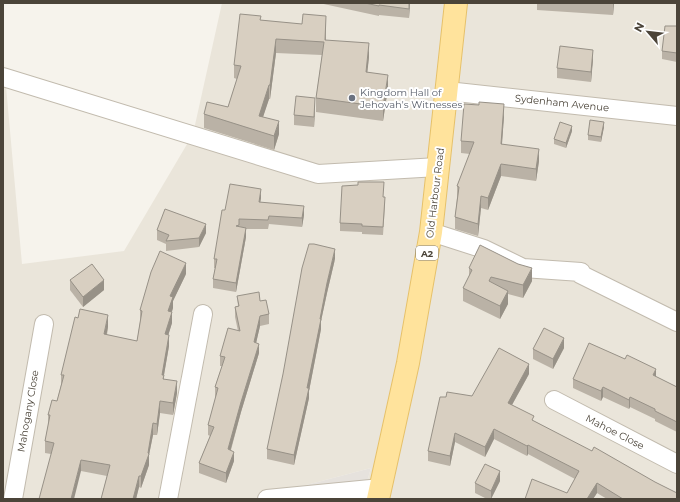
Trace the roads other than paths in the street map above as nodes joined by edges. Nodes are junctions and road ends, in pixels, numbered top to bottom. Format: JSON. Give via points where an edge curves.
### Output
{"nodes":[{"id":1,"x":456,"y":3,"type":"edge"},
{"id":2,"x":3,"y":77,"type":"edge"},
{"id":3,"x":447,"y":91,"type":"junction"},
{"id":4,"x":677,"y":116,"type":"edge"},
{"id":5,"x":438,"y":167,"type":"junction"},
{"id":6,"x":431,"y":232,"type":"junction"},
{"id":7,"x":203,"y":314,"type":"dead end"},
{"id":8,"x":677,"y":322,"type":"edge"},
{"id":9,"x":44,"y":324,"type":"dead end"},
{"id":10,"x":554,"y":400,"type":"dead end"},
{"id":11,"x":677,"y":464,"type":"edge"},
{"id":12,"x":380,"y":494,"type":"edge"},
{"id":13,"x":13,"y":499,"type":"edge"},
{"id":14,"x":168,"y":499,"type":"edge"},
{"id":15,"x":267,"y":499,"type":"edge"}],
"edges":[{"from":1,"to":3,"type":"main road","name":"Old Harbour Road","number":"A2"},
{"from":2,"to":5,"type":"street","via":[[318,174]]},
{"from":3,"to":4,"type":"street","name":"Sydenham Avenue"},
{"from":3,"to":5,"type":"main road","name":"Old Harbour Road","number":"A2"},
{"from":5,"to":6,"type":"main road","name":"Old Harbour Road","number":"A2"},
{"from":6,"to":8,"type":"street","via":[[484,249],[523,268],[581,272],[580,274]]},
{"from":6,"to":12,"type":"main road","name":"Old Harbour Road","number":"A2","via":[[408,363]]},
{"from":7,"to":14,"type":"street"},
{"from":9,"to":13,"type":"street","name":"Mahogany Close"},
{"from":10,"to":11,"type":"street","name":"Mahoe Close"},
{"from":12,"to":15,"type":"street"}]}
